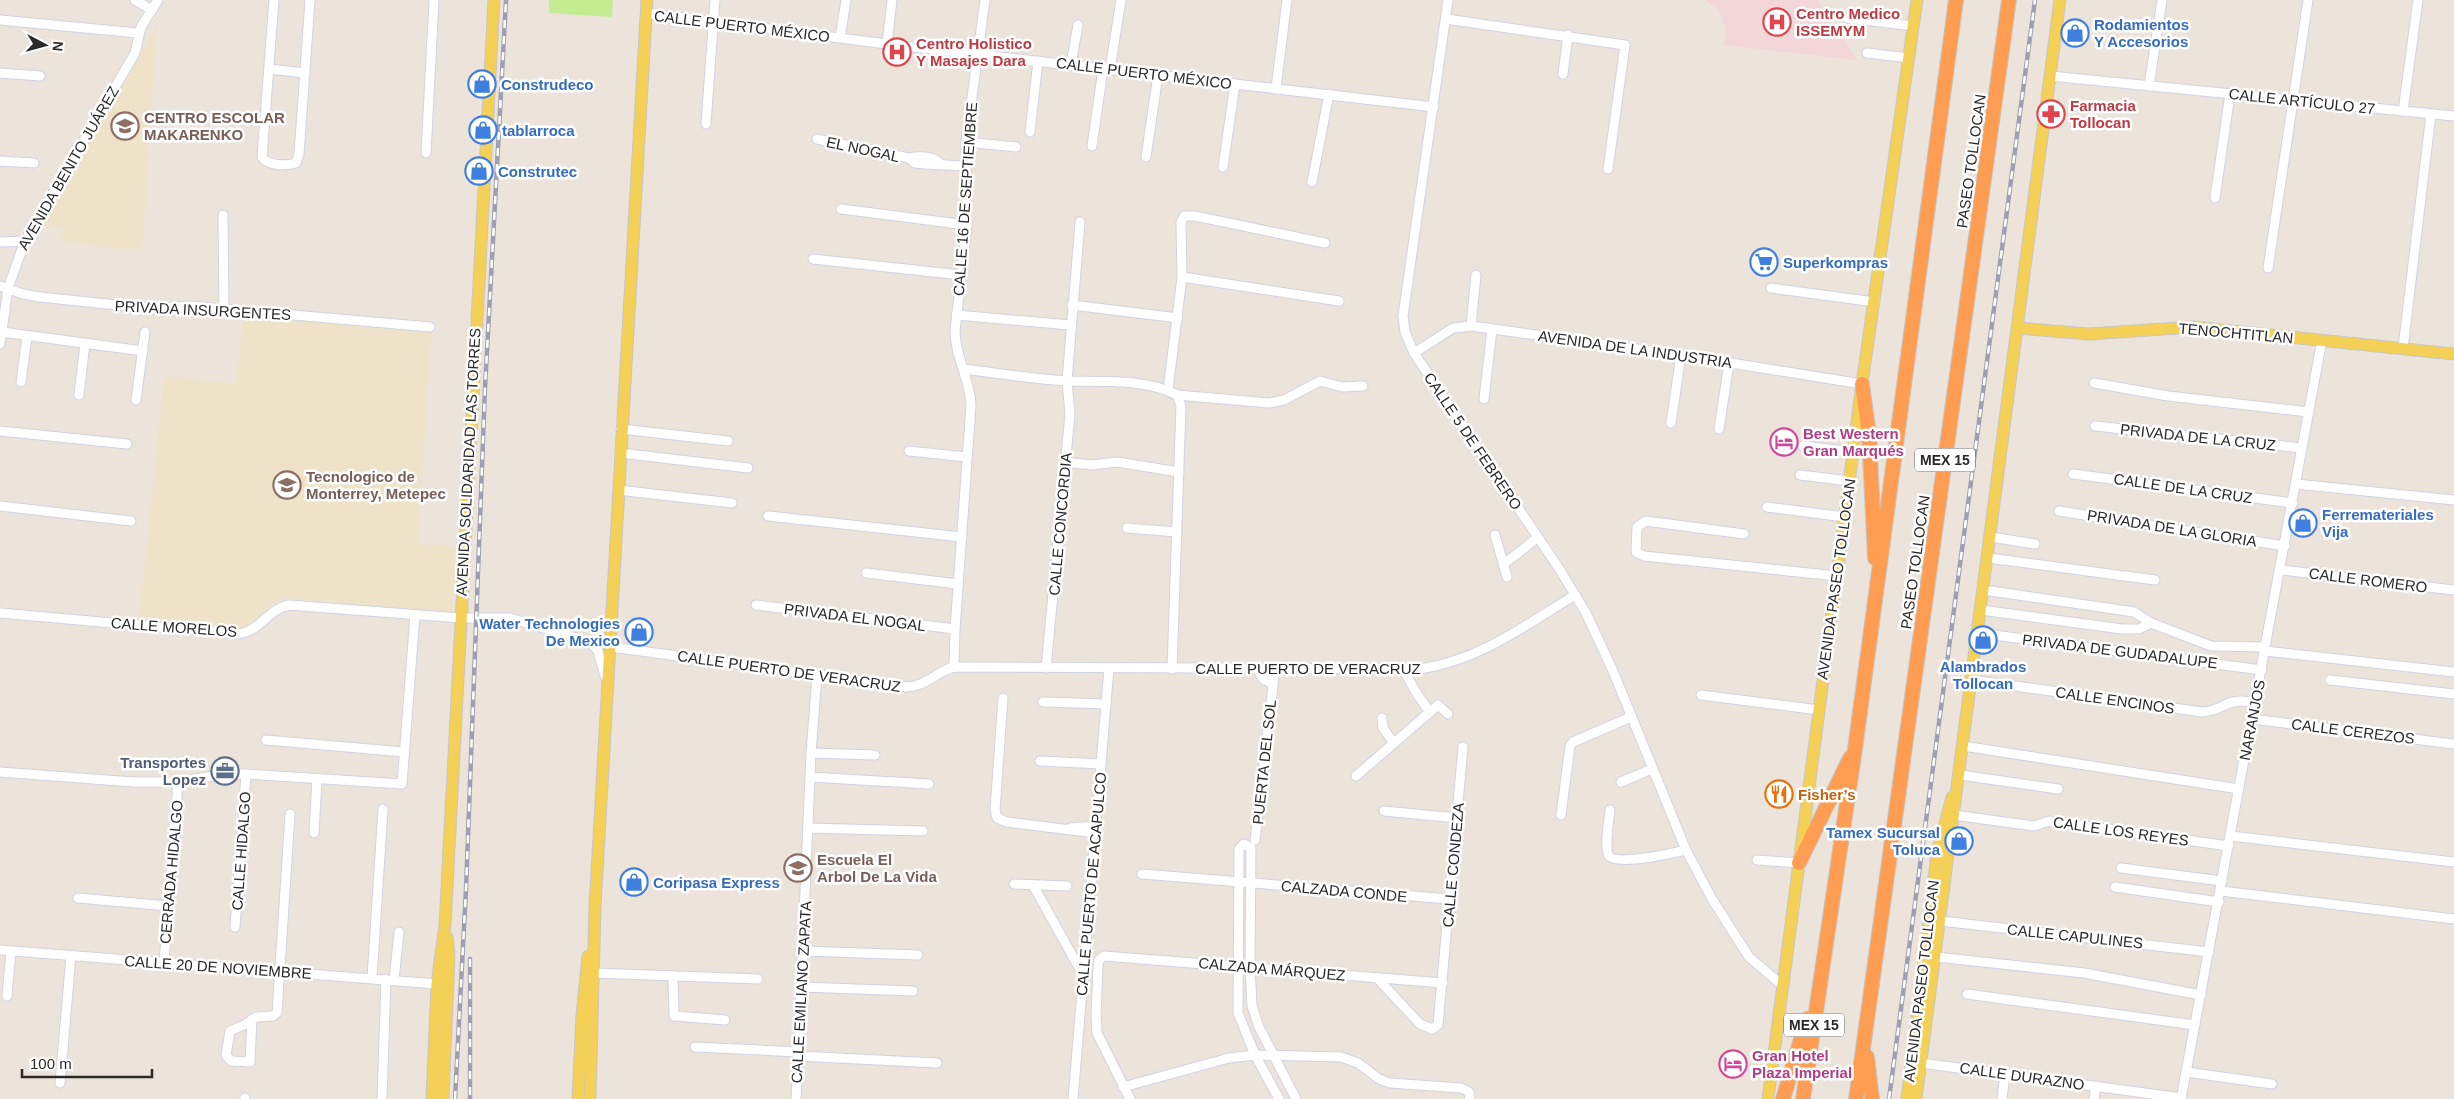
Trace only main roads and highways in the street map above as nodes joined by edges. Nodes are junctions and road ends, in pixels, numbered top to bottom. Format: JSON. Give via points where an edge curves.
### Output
{"nodes":[{"id":1,"x":494,"y":0,"type":"edge"},
{"id":2,"x":647,"y":0,"type":"edge"},
{"id":3,"x":1917,"y":0,"type":"edge"},
{"id":4,"x":1956,"y":0,"type":"edge"},
{"id":5,"x":2009,"y":0,"type":"edge"},
{"id":6,"x":2060,"y":0,"type":"edge"},
{"id":7,"x":2018,"y":328,"type":"junction"},
{"id":8,"x":2454,"y":354,"type":"edge"},
{"id":9,"x":1862,"y":384,"type":"junction"},
{"id":10,"x":1877,"y":592,"type":"junction"},
{"id":11,"x":1855,"y":749,"type":"junction"},
{"id":12,"x":1960,"y":776,"type":"junction"},
{"id":13,"x":1799,"y":864,"type":"junction"},
{"id":14,"x":595,"y":907,"type":"junction"},
{"id":15,"x":445,"y":925,"type":"junction"},
{"id":16,"x":1825,"y":950,"type":"junction"},
{"id":17,"x":1865,"y":1035,"type":"junction"},
{"id":18,"x":432,"y":1099,"type":"edge"},
{"id":19,"x":442,"y":1099,"type":"edge"},
{"id":20,"x":578,"y":1099,"type":"edge"},
{"id":21,"x":590,"y":1099,"type":"edge"},
{"id":22,"x":1768,"y":1099,"type":"edge"},
{"id":23,"x":1783,"y":1099,"type":"edge"},
{"id":24,"x":1803,"y":1099,"type":"edge"},
{"id":25,"x":1856,"y":1099,"type":"edge"},
{"id":26,"x":1872,"y":1099,"type":"edge"},
{"id":27,"x":1907,"y":1099,"type":"edge"},
{"id":28,"x":1916,"y":1099,"type":"edge"}],
"edges":[{"from":1,"to":15,"type":"main road","name":"AVENIDA SOLIDARIDAD LAS TORRES"},
{"from":2,"to":14,"type":"main road"},
{"from":3,"to":9,"type":"main road","name":"AVENIDA PASEO TOLLOCAN"},
{"from":4,"to":10,"type":"highway","number":"MEX 15"},
{"from":5,"to":17,"type":"highway","name":"PASEO TOLLOCAN","number":"MEX 15"},
{"from":6,"to":7,"type":"main road","name":"AVENIDA PASEO TOLLOCAN"},
{"from":7,"to":8,"type":"main road","name":"TENOCHTITLAN","via":[[2089,334],[2193,327]]},
{"from":7,"to":12,"type":"main road","name":"AVENIDA PASEO TOLLOCAN"},
{"from":9,"to":10,"type":"highway","via":[[1869,434]]},
{"from":9,"to":13,"type":"main road","name":"AVENIDA PASEO TOLLOCAN"},
{"from":10,"to":11,"type":"highway","number":"MEX 15"},
{"from":11,"to":13,"type":"highway"},
{"from":11,"to":16,"type":"highway","number":"MEX 15"},
{"from":12,"to":27,"type":"main road","name":"AVENIDA PASEO TOLLOCAN","via":[[1941,832]]},
{"from":12,"to":28,"type":"main road","name":"AVENIDA PASEO TOLLOCAN"},
{"from":13,"to":22,"type":"main road","name":"AVENIDA PASEO TOLLOCAN"},
{"from":14,"to":20,"type":"main road","via":[[584,994]]},
{"from":14,"to":21,"type":"main road"},
{"from":15,"to":18,"type":"main road","name":"AVENIDA SOLIDARIDAD LAS TORRES","via":[[437,984]]},
{"from":15,"to":19,"type":"main road","name":"AVENIDA SOLIDARIDAD LAS TORRES","via":[[449,956]]},
{"from":16,"to":23,"type":"highway"},
{"from":16,"to":24,"type":"highway","number":"MEX 15"},
{"from":17,"to":25,"type":"highway","name":"PASEO TOLLOCAN","number":"MEX 15"},
{"from":17,"to":26,"type":"highway"}]}
